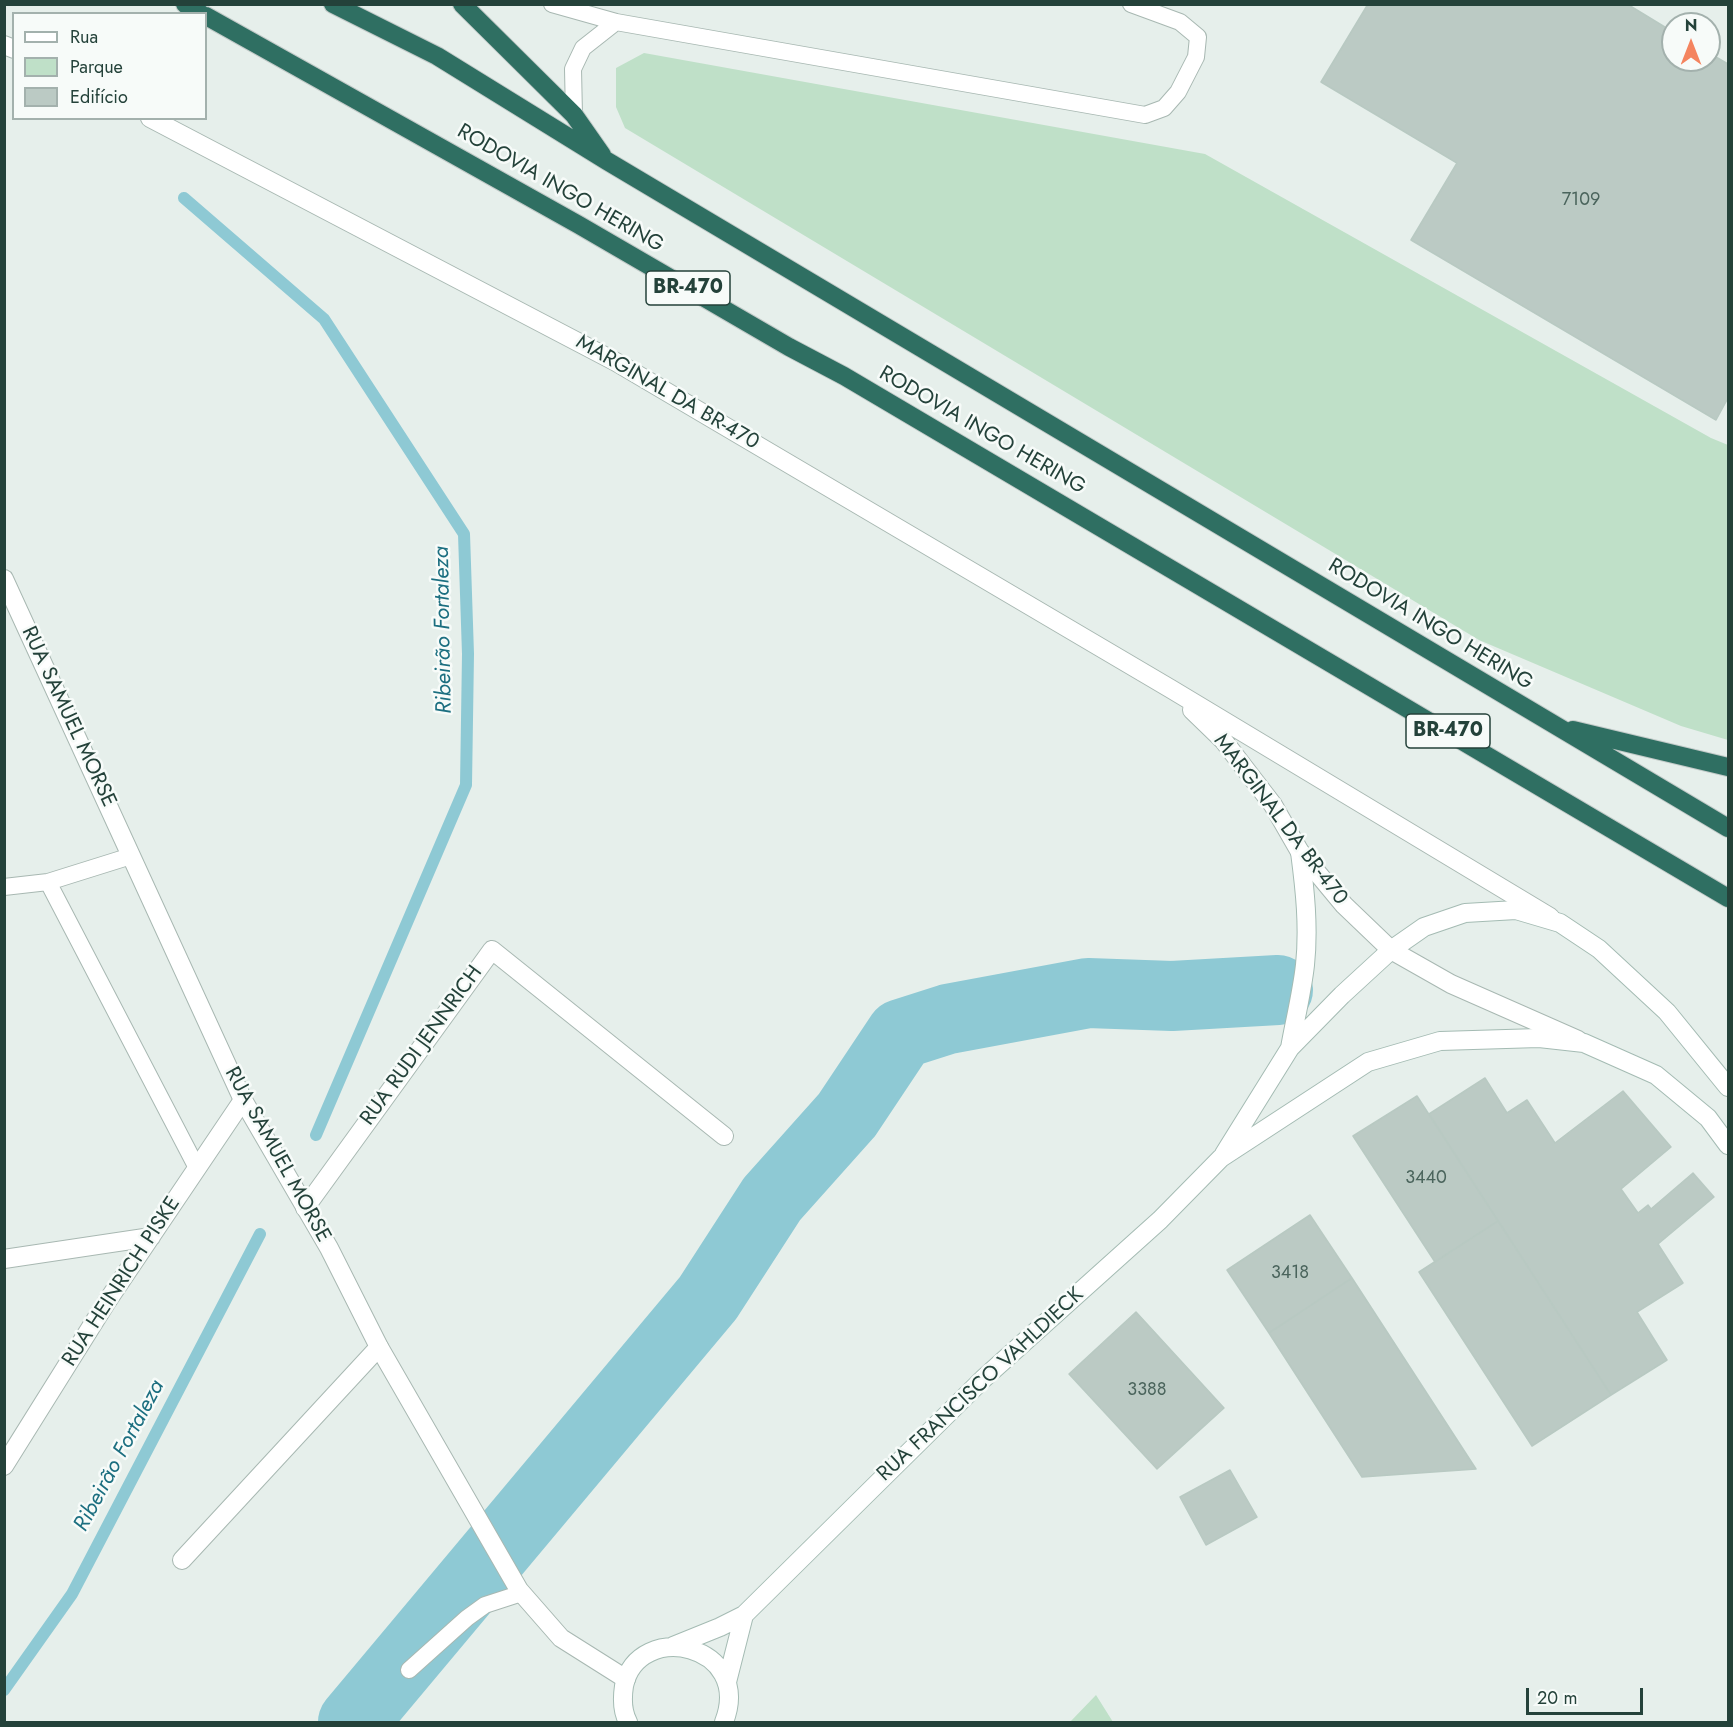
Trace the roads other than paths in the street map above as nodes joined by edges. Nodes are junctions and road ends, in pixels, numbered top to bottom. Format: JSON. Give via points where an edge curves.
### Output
{"nodes":[{"id":1,"x":185,"y":4,"type":"edge"},
{"id":2,"x":333,"y":4,"type":"edge"},
{"id":3,"x":462,"y":4,"type":"edge"},
{"id":4,"x":552,"y":4,"type":"edge"},
{"id":5,"x":1131,"y":4,"type":"edge"},
{"id":6,"x":198,"y":12,"type":"edge"},
{"id":7,"x":207,"y":17,"type":"edge"},
{"id":8,"x":616,"y":22,"type":"junction"},
{"id":9,"x":574,"y":115,"type":"junction"},
{"id":10,"x":154,"y":120,"type":"edge"},
{"id":11,"x":607,"y":161,"type":"junction"},
{"id":12,"x":4,"y":579,"type":"edge"},
{"id":13,"x":1171,"y":689,"type":"junction"},
{"id":14,"x":1557,"y":726,"type":"junction"},
{"id":15,"x":1728,"y":767,"type":"edge"},
{"id":16,"x":1728,"y":828,"type":"edge"},
{"id":17,"x":1300,"y":852,"type":"junction"},
{"id":18,"x":131,"y":856,"type":"junction"},
{"id":19,"x":48,"y":882,"type":"junction"},
{"id":20,"x":4,"y":887,"type":"edge"},
{"id":21,"x":1728,"y":898,"type":"edge"},
{"id":22,"x":1560,"y":923,"type":"junction"},
{"id":23,"x":1390,"y":950,"type":"junction"},
{"id":24,"x":1584,"y":1043,"type":"junction"},
{"id":25,"x":1290,"y":1048,"type":"junction"},
{"id":26,"x":1728,"y":1087,"type":"edge"},
{"id":27,"x":243,"y":1100,"type":"junction"},
{"id":28,"x":724,"y":1136,"type":"dead end"},
{"id":29,"x":1728,"y":1145,"type":"edge"},
{"id":30,"x":1221,"y":1158,"type":"junction"},
{"id":31,"x":197,"y":1168,"type":"junction"},
{"id":32,"x":305,"y":1208,"type":"junction"},
{"id":33,"x":150,"y":1237,"type":"junction"},
{"id":34,"x":4,"y":1259,"type":"edge"},
{"id":35,"x":379,"y":1347,"type":"junction"},
{"id":36,"x":4,"y":1466,"type":"edge"},
{"id":37,"x":182,"y":1560,"type":"dead end"},
{"id":38,"x":520,"y":1592,"type":"junction"},
{"id":39,"x":744,"y":1615,"type":"junction"},
{"id":40,"x":673,"y":1646,"type":"junction"},
{"id":41,"x":409,"y":1670,"type":"dead end"},
{"id":42,"x":626,"y":1679,"type":"junction"},
{"id":43,"x":727,"y":1683,"type":"junction"},
{"id":44,"x":621,"y":1720,"type":"edge"},
{"id":45,"x":724,"y":1722,"type":"edge"}],
"edges":[{"from":1,"to":6,"type":"highway"},
{"from":2,"to":11,"type":"highway","name":"RODOVIA INGO HERING","number":"BR-470","via":[[437,56]]},
{"from":3,"to":9,"type":"highway"},
{"from":4,"to":8,"type":"lane"},
{"from":5,"to":8,"type":"lane","via":[[1180,22],[1198,37],[1196,57],[1178,92],[1164,108],[1144,115]]},
{"from":7,"to":21,"type":"highway","name":"RODOVIA INGO HERING","number":"BR-470","via":[[854,382]]},
{"from":8,"to":9,"type":"lane","via":[[583,48],[573,69]]},
{"from":9,"to":11,"type":"highway"},
{"from":10,"to":13,"type":"street","name":"MARGINAL DA BR-470","via":[[616,362]]},
{"from":11,"to":14,"type":"highway","name":"RODOVIA INGO HERING","number":"BR-470"},
{"from":12,"to":18,"type":"street","name":"RUA SAMUEL MORSE"},
{"from":13,"to":17,"type":"street","name":"MARGINAL DA BR-470","via":[[1223,740],[1273,804]]},
{"from":13,"to":22,"type":"street","name":"MARGINAL DA BR-470"},
{"from":14,"to":15,"type":"highway"},
{"from":14,"to":16,"type":"highway","name":"RODOVIA INGO HERING","number":"BR-470"},
{"from":17,"to":23,"type":"street","name":"MARGINAL DA BR-470","via":[[1344,905]]},
{"from":17,"to":25,"type":"street","via":[[1306,903],[1305,966]]},
{"from":18,"to":19,"type":"lane"},
{"from":18,"to":27,"type":"street","name":"RUA SAMUEL MORSE"},
{"from":19,"to":20,"type":"lane"},
{"from":19,"to":31,"type":"lane"},
{"from":22,"to":23,"type":"street","name":"RUA FRANCISCO VAHLDIECK","via":[[1516,910],[1465,913],[1424,927]]},
{"from":22,"to":26,"type":"street","name":"RUA FRANCISCO VAHLDIECK","via":[[1599,949],[1667,1012]]},
{"from":23,"to":24,"type":"street","name":"MARGINAL DA BR-470","via":[[1452,984]]},
{"from":23,"to":25,"type":"street","name":"RUA FRANCISCO VAHLDIECK"},
{"from":24,"to":29,"type":"street","name":"RUA FRANCISCO VAHLDIECK","via":[[1656,1075],[1708,1118]]},
{"from":24,"to":30,"type":"street","name":"RUA FRANCISCO VAHLDIECK","via":[[1539,1038],[1440,1041],[1368,1062]]},
{"from":25,"to":30,"type":"street","name":"RUA FRANCISCO VAHLDIECK"},
{"from":27,"to":31,"type":"street","name":"RUA HEINRICH PISKE"},
{"from":27,"to":32,"type":"street","name":"RUA SAMUEL MORSE"},
{"from":28,"to":32,"type":"street","name":"RUA RUDI JENNRICH","via":[[492,950]]},
{"from":30,"to":39,"type":"street","name":"RUA FRANCISCO VAHLDIECK","via":[[1160,1220],[983,1379]]},
{"from":31,"to":33,"type":"street","name":"RUA HEINRICH PISKE"},
{"from":32,"to":35,"type":"street","name":"RUA SAMUEL MORSE"},
{"from":33,"to":34,"type":"street"},
{"from":33,"to":36,"type":"street","name":"RUA HEINRICH PISKE"},
{"from":35,"to":37,"type":"street"},
{"from":35,"to":38,"type":"street","name":"RUA SAMUEL MORSE"},
{"from":38,"to":41,"type":"lane","via":[[485,1605]]},
{"from":38,"to":42,"type":"street","name":"RUA SAMUEL MORSE","via":[[561,1638]]},
{"from":39,"to":40,"type":"street","name":"RUA FRANCISCO VAHLDIECK"},
{"from":39,"to":43,"type":"street"},
{"from":40,"to":42,"type":"street","name":"RUA FRANCISCO VAHLDIECK","via":[[654,1651],[637,1662]]},
{"from":40,"to":43,"type":"street","via":[[693,1649],[710,1659]]},
{"from":42,"to":44,"type":"street"},
{"from":43,"to":45,"type":"street","via":[[728,1712]]}]}
